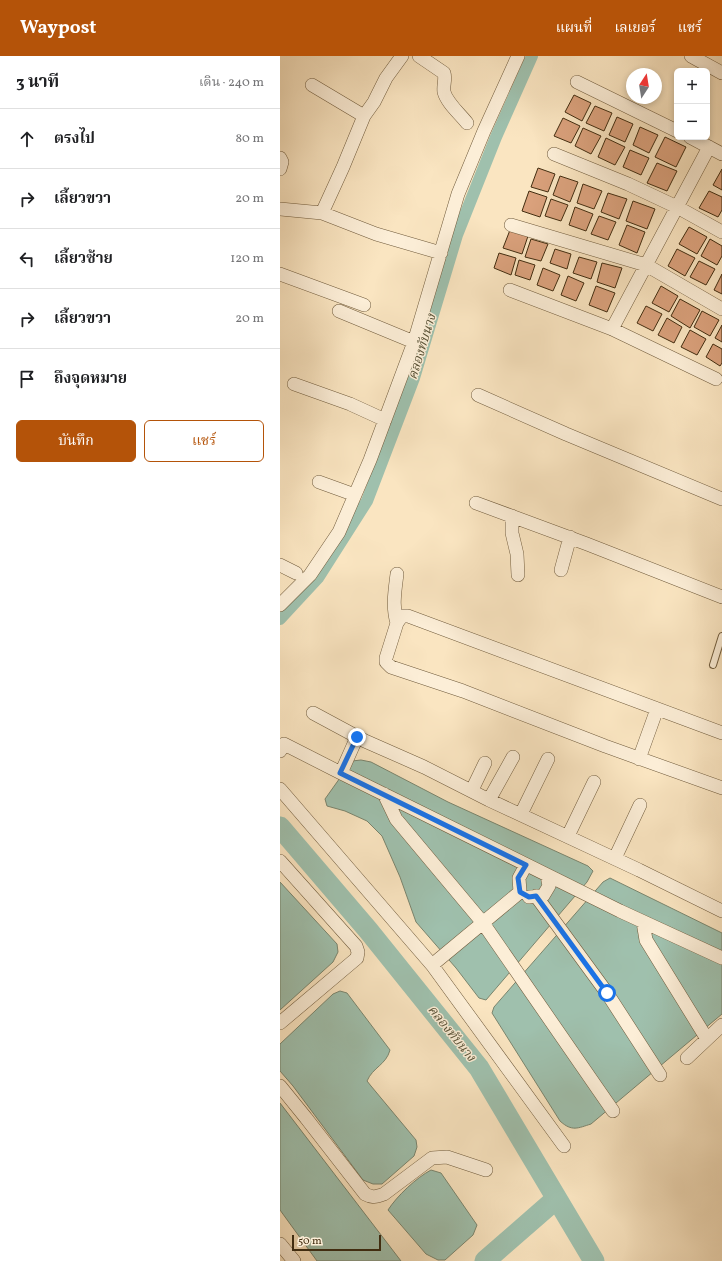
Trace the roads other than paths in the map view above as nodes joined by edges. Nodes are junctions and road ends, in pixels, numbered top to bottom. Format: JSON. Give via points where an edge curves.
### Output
{"nodes":[{"id":1,"x":402,"y":56,"type":"edge"},
{"id":2,"x":419,"y":56,"type":"edge"},
{"id":3,"x":518,"y":56,"type":"edge"},
{"id":4,"x":691,"y":56,"type":"edge"},
{"id":5,"x":722,"y":73,"type":"edge"},
{"id":6,"x":577,"y":82,"type":"dead end"},
{"id":7,"x":312,"y":85,"type":"dead end"},
{"id":8,"x":364,"y":116,"type":"junction"},
{"id":9,"x":467,"y":123,"type":"dead end"},
{"id":10,"x":674,"y":130,"type":"edge"},
{"id":11,"x":696,"y":140,"type":"edge"},
{"id":12,"x":709,"y":147,"type":"junction"},
{"id":13,"x":554,"y":154,"type":"dead end"},
{"id":14,"x":722,"y":154,"type":"edge"},
{"id":15,"x":280,"y":158,"type":"edge"},
{"id":16,"x":280,"y":169,"type":"edge"},
{"id":17,"x":677,"y":207,"type":"junction"},
{"id":18,"x":280,"y":209,"type":"edge"},
{"id":19,"x":322,"y":213,"type":"junction"},
{"id":20,"x":511,"y":225,"type":"dead end"},
{"id":21,"x":722,"y":232,"type":"edge"},
{"id":22,"x":441,"y":253,"type":"junction"},
{"id":23,"x":646,"y":265,"type":"junction"},
{"id":24,"x":280,"y":274,"type":"edge"},
{"id":25,"x":510,"y":290,"type":"dead end"},
{"id":26,"x":364,"y":305,"type":"dead end"},
{"id":27,"x":722,"y":309,"type":"edge"},
{"id":28,"x":339,"y":311,"type":"dead end"},
{"id":29,"x":612,"y":329,"type":"junction"},
{"id":30,"x":414,"y":342,"type":"junction"},
{"id":31,"x":716,"y":379,"type":"dead end"},
{"id":32,"x":294,"y":384,"type":"dead end"},
{"id":33,"x":478,"y":395,"type":"dead end"},
{"id":34,"x":385,"y":420,"type":"junction"},
{"id":35,"x":319,"y":482,"type":"dead end"},
{"id":36,"x":355,"y":495,"type":"junction"},
{"id":37,"x":722,"y":499,"type":"edge"},
{"id":38,"x":476,"y":503,"type":"dead end"},
{"id":39,"x":512,"y":516,"type":"junction"},
{"id":40,"x":570,"y":538,"type":"junction"},
{"id":41,"x":280,"y":565,"type":"edge"},
{"id":42,"x":561,"y":570,"type":"dead end"},
{"id":43,"x":296,"y":573,"type":"dead end"},
{"id":44,"x":397,"y":574,"type":"dead end"},
{"id":45,"x":518,"y":576,"type":"dead end"},
{"id":46,"x":722,"y":597,"type":"edge"},
{"id":47,"x":280,"y":605,"type":"edge"},
{"id":48,"x":397,"y":623,"type":"junction"},
{"id":49,"x":722,"y":636,"type":"edge"},
{"id":50,"x":713,"y":665,"type":"dead end"},
{"id":51,"x":657,"y":709,"type":"junction"},
{"id":52,"x":313,"y":713,"type":"dead end"},
{"id":53,"x":722,"y":732,"type":"edge"},
{"id":54,"x":357,"y":737,"type":"junction"},
{"id":55,"x":280,"y":751,"type":"edge"},
{"id":56,"x":513,"y":757,"type":"dead end"},
{"id":57,"x":548,"y":759,"type":"dead end"},
{"id":58,"x":639,"y":759,"type":"junction"},
{"id":59,"x":485,"y":763,"type":"dead end"},
{"id":60,"x":340,"y":773,"type":"junction"},
{"id":61,"x":594,"y":782,"type":"dead end"},
{"id":62,"x":722,"y":788,"type":"edge"},
{"id":63,"x":280,"y":789,"type":"edge"},
{"id":64,"x":472,"y":790,"type":"junction"},
{"id":65,"x":384,"y":794,"type":"junction"},
{"id":66,"x":489,"y":800,"type":"junction"},
{"id":67,"x":640,"y":805,"type":"dead end"},
{"id":68,"x":521,"y":814,"type":"junction"},
{"id":69,"x":568,"y":836,"type":"junction"},
{"id":70,"x":614,"y":858,"type":"junction"},
{"id":71,"x":280,"y":861,"type":"edge"},
{"id":72,"x":526,"y":865,"type":"junction"},
{"id":73,"x":547,"y":875,"type":"junction"},
{"id":74,"x":520,"y":892,"type":"junction"},
{"id":75,"x":536,"y":896,"type":"junction"},
{"id":76,"x":722,"y":911,"type":"edge"},
{"id":77,"x":643,"y":922,"type":"junction"},
{"id":78,"x":483,"y":923,"type":"junction"},
{"id":79,"x":722,"y":958,"type":"edge"},
{"id":80,"x":432,"y":965,"type":"junction"},
{"id":81,"x":280,"y":1023,"type":"edge"},
{"id":82,"x":722,"y":1025,"type":"edge"},
{"id":83,"x":707,"y":1039,"type":"junction"},
{"id":84,"x":687,"y":1058,"type":"dead end"},
{"id":85,"x":660,"y":1075,"type":"dead end"},
{"id":86,"x":280,"y":1086,"type":"edge"},
{"id":87,"x":613,"y":1111,"type":"dead end"},
{"id":88,"x":564,"y":1146,"type":"dead end"},
{"id":89,"x":486,"y":1170,"type":"dead end"},
{"id":90,"x":280,"y":1244,"type":"edge"},
{"id":91,"x":294,"y":1261,"type":"edge"}],
"edges":[{"from":1,"to":8,"type":"street"},
{"from":2,"to":9,"type":"street","via":[[444,73],[444,93]]},
{"from":3,"to":22,"type":"street","via":[[458,194]]},
{"from":4,"to":5,"type":"street"},
{"from":6,"to":10,"type":"street"},
{"from":7,"to":8,"type":"street"},
{"from":8,"to":19,"type":"street"},
{"from":11,"to":12,"type":"street"},
{"from":12,"to":14,"type":"street"},
{"from":12,"to":17,"type":"street"},
{"from":13,"to":17,"type":"street"},
{"from":15,"to":16,"type":"street"},
{"from":17,"to":21,"type":"street"},
{"from":17,"to":23,"type":"street"},
{"from":18,"to":19,"type":"street"},
{"from":19,"to":22,"type":"street","via":[[376,234]]},
{"from":20,"to":23,"type":"street"},
{"from":22,"to":30,"type":"street"},
{"from":23,"to":27,"type":"street"},
{"from":23,"to":29,"type":"street"},
{"from":24,"to":26,"type":"street"},
{"from":25,"to":29,"type":"street"},
{"from":28,"to":30,"type":"street"},
{"from":29,"to":31,"type":"street"},
{"from":30,"to":34,"type":"street"},
{"from":32,"to":34,"type":"street","via":[[350,404]]},
{"from":33,"to":37,"type":"street"},
{"from":34,"to":36,"type":"street"},
{"from":35,"to":36,"type":"street"},
{"from":36,"to":47,"type":"street","via":[[339,532],[322,558],[302,584]]},
{"from":38,"to":39,"type":"street"},
{"from":39,"to":40,"type":"street"},
{"from":39,"to":45,"type":"street","via":[[512,533],[518,554]]},
{"from":40,"to":42,"type":"street"},
{"from":40,"to":46,"type":"street"},
{"from":41,"to":43,"type":"street"},
{"from":44,"to":48,"type":"street","via":[[394,609]]},
{"from":48,"to":51,"type":"street","via":[[402,616],[408,616]]},
{"from":48,"to":58,"type":"street","via":[[386,658],[391,667],[463,691]]},
{"from":49,"to":50,"type":"lane"},
{"from":51,"to":53,"type":"street"},
{"from":51,"to":58,"type":"street"},
{"from":52,"to":54,"type":"street"},
{"from":54,"to":60,"type":"street"},
{"from":54,"to":64,"type":"street"},
{"from":55,"to":60,"type":"street","via":[[284,744]]},
{"from":56,"to":66,"type":"street"},
{"from":57,"to":68,"type":"street"},
{"from":58,"to":62,"type":"street"},
{"from":59,"to":64,"type":"street"},
{"from":60,"to":65,"type":"street"},
{"from":61,"to":69,"type":"street"},
{"from":63,"to":80,"type":"street"},
{"from":64,"to":66,"type":"street"},
{"from":65,"to":72,"type":"street"},
{"from":65,"to":78,"type":"street","via":[[396,819]]},
{"from":66,"to":68,"type":"street"},
{"from":67,"to":70,"type":"street"},
{"from":68,"to":69,"type":"street"},
{"from":69,"to":70,"type":"street"},
{"from":70,"to":76,"type":"street"},
{"from":71,"to":81,"type":"street","via":[[356,946],[358,952],[357,958]]},
{"from":72,"to":73,"type":"street"},
{"from":72,"to":74,"type":"street","via":[[518,878]]},
{"from":73,"to":75,"type":"street","via":[[549,886],[543,896]]},
{"from":73,"to":77,"type":"street"},
{"from":74,"to":75,"type":"street","via":[[529,897]]},
{"from":74,"to":78,"type":"street"},
{"from":75,"to":85,"type":"street","via":[[607,993]]},
{"from":77,"to":79,"type":"street"},
{"from":77,"to":83,"type":"street","via":[[646,940]]},
{"from":78,"to":80,"type":"street"},
{"from":78,"to":87,"type":"street"},
{"from":80,"to":88,"type":"street"},
{"from":82,"to":83,"type":"street"},
{"from":83,"to":84,"type":"street"},
{"from":86,"to":89,"type":"street","via":[[364,1194],[370,1197],[384,1194],[432,1158],[447,1157]]},
{"from":90,"to":91,"type":"street"}]}
